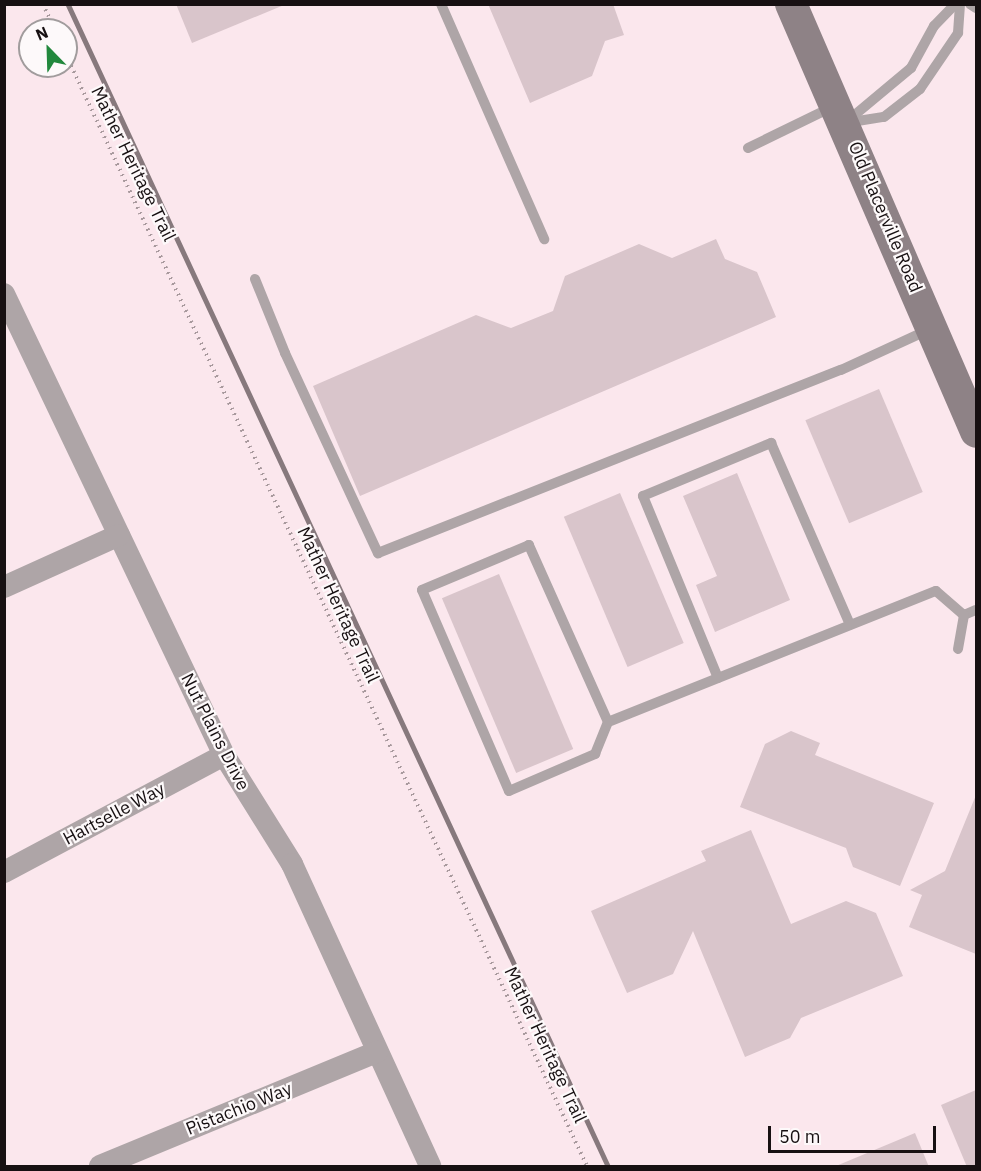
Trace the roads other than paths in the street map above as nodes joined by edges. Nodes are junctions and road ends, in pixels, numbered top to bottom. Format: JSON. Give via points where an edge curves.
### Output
{"nodes":[{"id":1,"x":441,"y":4,"type":"edge"},
{"id":2,"x":790,"y":4,"type":"edge"},
{"id":3,"x":958,"y":4,"type":"edge"},
{"id":4,"x":970,"y":4,"type":"edge"},
{"id":5,"x":976,"y":8,"type":"edge"},
{"id":6,"x":840,"y":114,"type":"junction"},
{"id":7,"x":748,"y":148,"type":"dead end"},
{"id":8,"x":544,"y":239,"type":"dead end"},
{"id":9,"x":255,"y":279,"type":"dead end"},
{"id":10,"x":4,"y":294,"type":"edge"},
{"id":11,"x":932,"y":328,"type":"junction"},
{"id":12,"x":976,"y":432,"type":"edge"},
{"id":13,"x":119,"y":535,"type":"junction"},
{"id":14,"x":4,"y":587,"type":"edge"},
{"id":15,"x":976,"y":610,"type":"edge"},
{"id":16,"x":964,"y":615,"type":"junction"},
{"id":17,"x":850,"y":625,"type":"junction"},
{"id":18,"x":958,"y":649,"type":"dead end"},
{"id":19,"x":718,"y":678,"type":"junction"},
{"id":20,"x":608,"y":722,"type":"junction"},
{"id":21,"x":224,"y":755,"type":"junction"},
{"id":22,"x":4,"y":872,"type":"edge"},
{"id":23,"x":378,"y":1052,"type":"junction"},
{"id":24,"x":108,"y":1165,"type":"edge"},
{"id":25,"x":430,"y":1167,"type":"edge"}],
"edges":[{"from":1,"to":8,"type":"lane"},
{"from":2,"to":6,"type":"street","name":"Old Placerville Road"},
{"from":3,"to":6,"type":"lane","via":[[934,26],[911,68]]},
{"from":3,"to":6,"type":"lane","via":[[958,33],[920,89],[884,117]]},
{"from":4,"to":5,"type":"lane"},
{"from":6,"to":7,"type":"lane"},
{"from":6,"to":11,"type":"street","name":"Old Placerville Road"},
{"from":9,"to":11,"type":"lane","via":[[378,553],[841,370]]},
{"from":10,"to":13,"type":"street","name":"Nut Plains Drive"},
{"from":11,"to":12,"type":"street","name":"Old Placerville Road"},
{"from":13,"to":14,"type":"street"},
{"from":13,"to":21,"type":"street","name":"Nut Plains Drive"},
{"from":15,"to":16,"type":"lane"},
{"from":16,"to":17,"type":"lane","via":[[936,591]]},
{"from":16,"to":18,"type":"lane"},
{"from":17,"to":19,"type":"lane"},
{"from":17,"to":19,"type":"lane","via":[[771,443],[643,496]]},
{"from":19,"to":20,"type":"lane"},
{"from":20,"to":20,"type":"lane","via":[[595,754],[509,791],[422,590],[529,545]]},
{"from":21,"to":22,"type":"street","name":"Hartselle Way"},
{"from":21,"to":23,"type":"street","name":"Nut Plains Drive","via":[[292,864]]},
{"from":23,"to":24,"type":"street","name":"Pistachio Way"},
{"from":23,"to":25,"type":"street","name":"Nut Plains Drive"}]}
